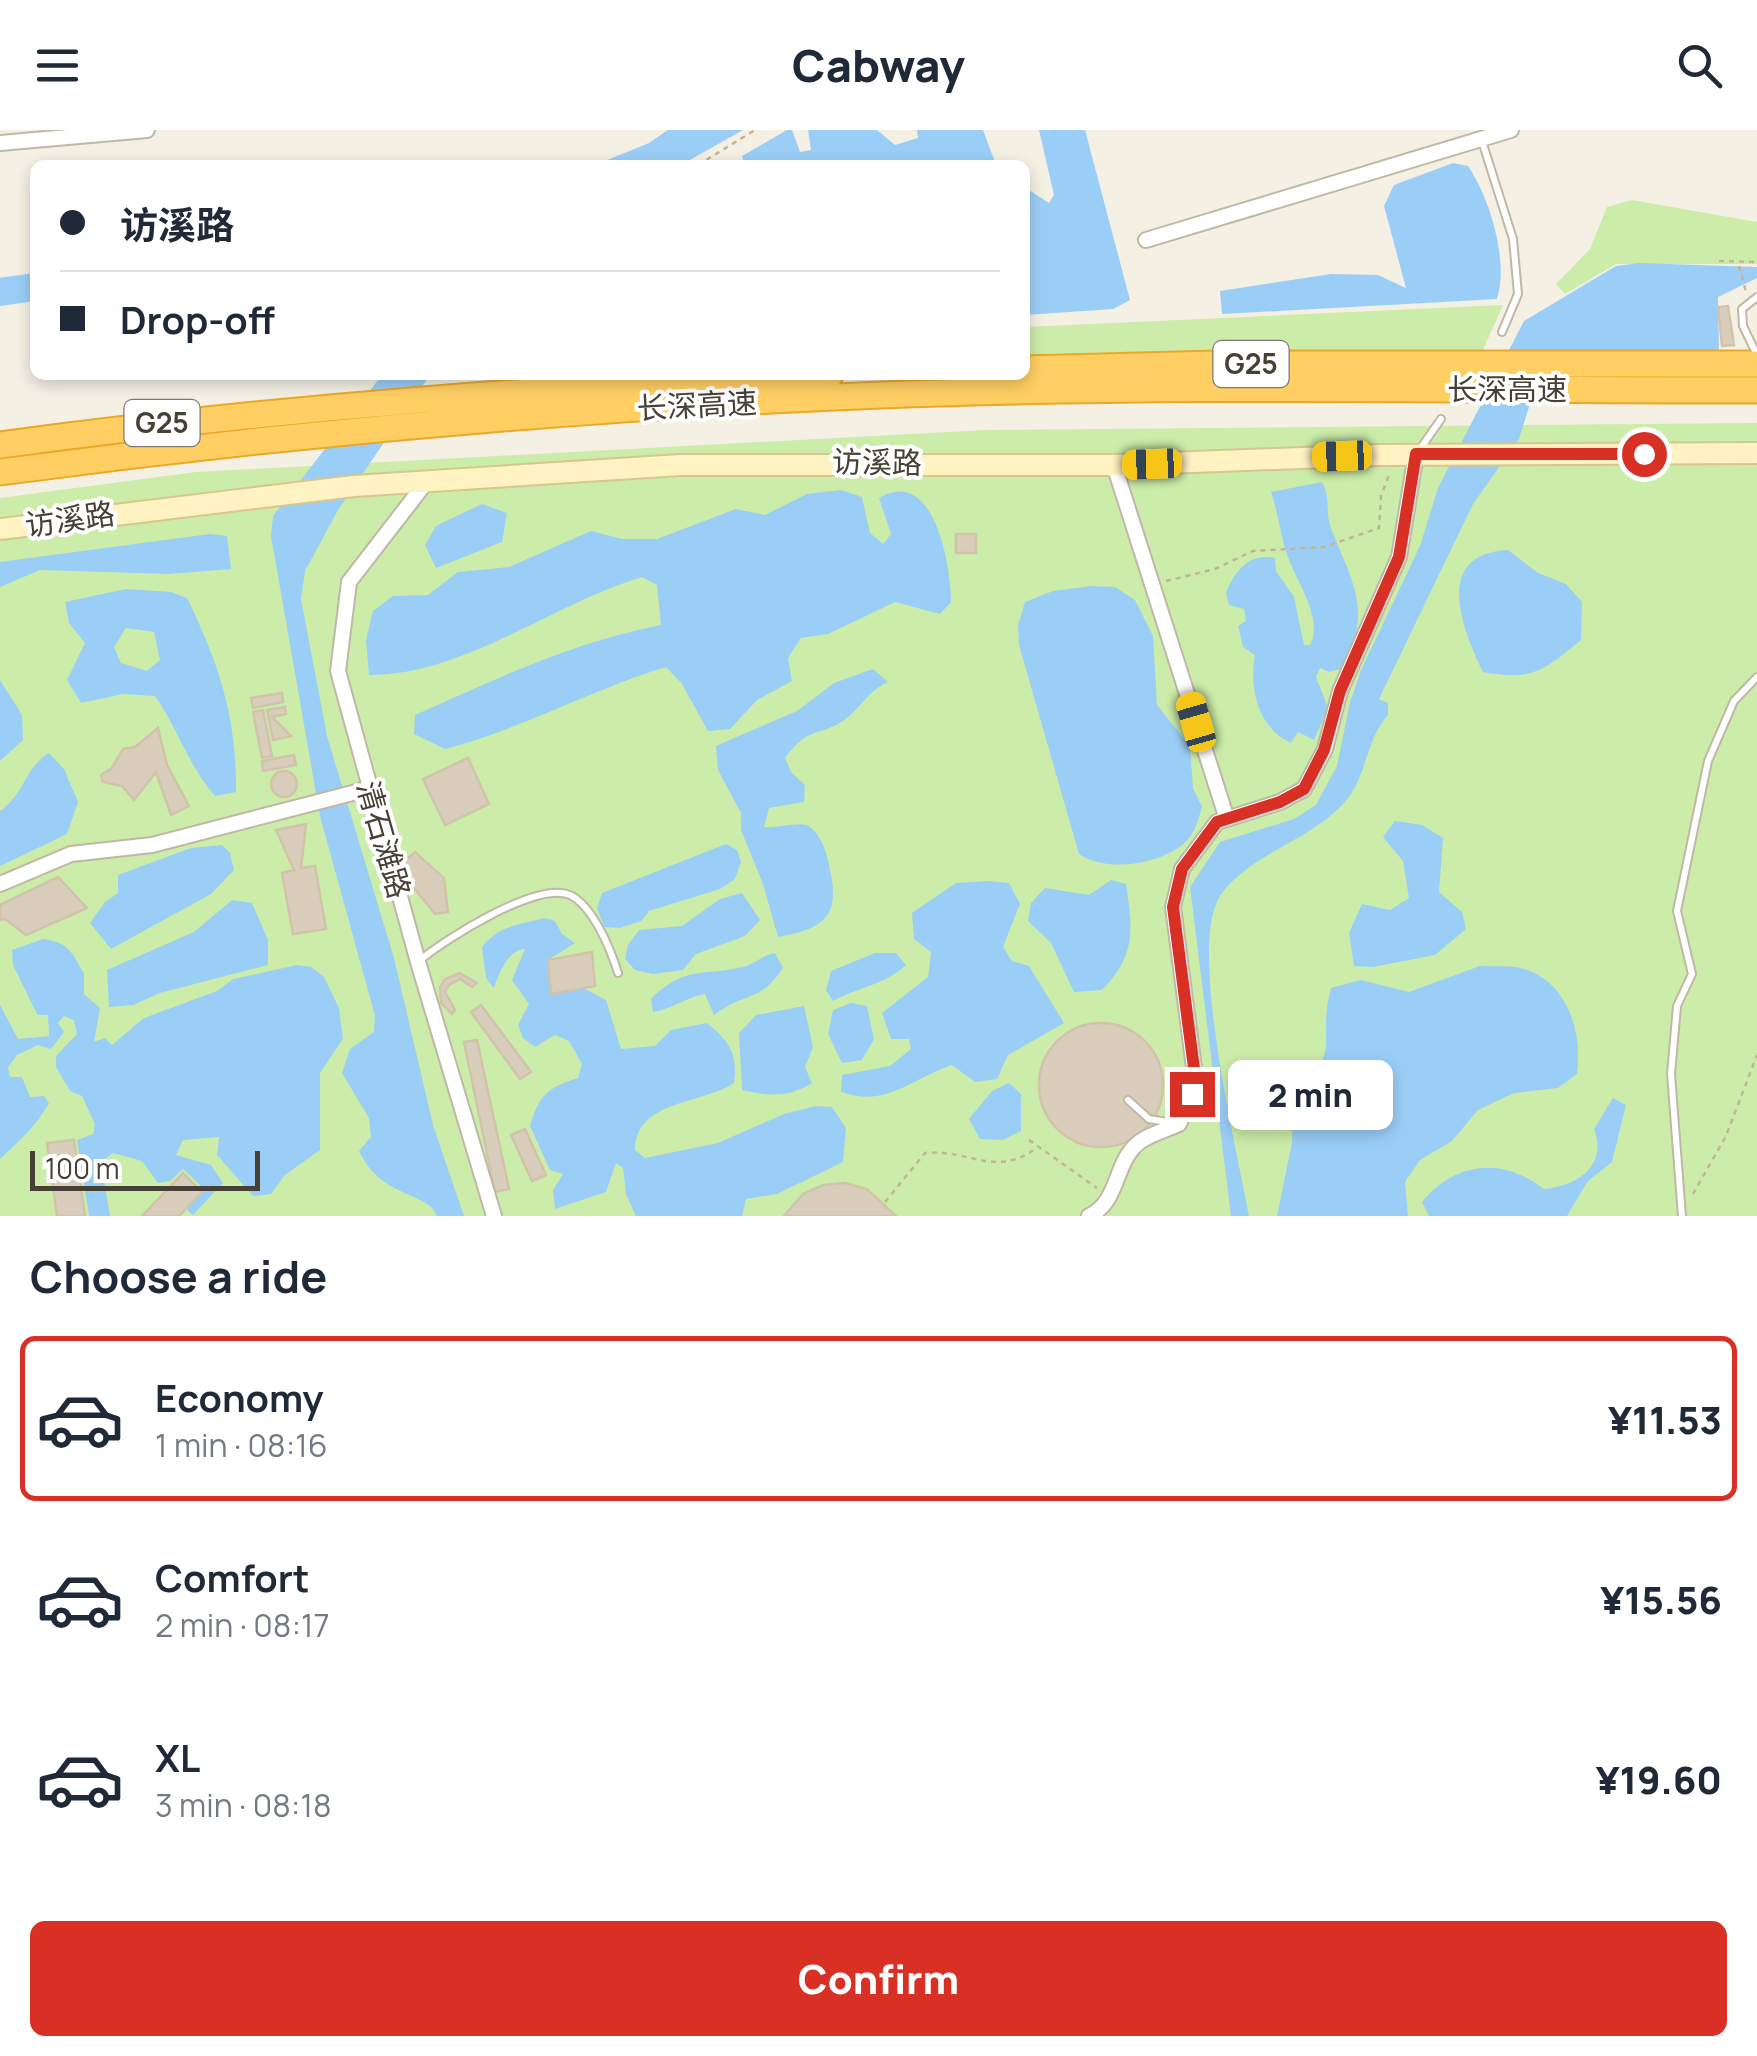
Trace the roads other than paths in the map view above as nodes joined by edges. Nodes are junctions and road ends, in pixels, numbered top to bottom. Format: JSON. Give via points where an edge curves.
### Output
{"nodes":[{"id":1,"x":147,"y":130,"type":"edge"},
{"id":2,"x":1511,"y":130,"type":"edge"},
{"id":3,"x":1482,"y":140,"type":"junction"},
{"id":4,"x":0,"y":143,"type":"edge"},
{"id":5,"x":1146,"y":240,"type":"dead end"},
{"id":6,"x":1757,"y":297,"type":"edge"},
{"id":7,"x":1502,"y":332,"type":"dead end"},
{"id":8,"x":1757,"y":355,"type":"edge"},
{"id":9,"x":1757,"y":364,"type":"edge"},
{"id":10,"x":1030,"y":369,"type":"edge"},
{"id":11,"x":738,"y":380,"type":"edge"},
{"id":12,"x":1757,"y":390,"type":"edge"},
{"id":13,"x":1441,"y":419,"type":"dead end"},
{"id":14,"x":0,"y":445,"type":"edge"},
{"id":15,"x":1757,"y":453,"type":"edge"},
{"id":16,"x":1406,"y":455,"type":"junction"},
{"id":17,"x":1114,"y":465,"type":"junction"},
{"id":18,"x":0,"y":472,"type":"edge"},
{"id":19,"x":426,"y":481,"type":"junction"},
{"id":20,"x":0,"y":529,"type":"edge"},
{"id":21,"x":1757,"y":678,"type":"edge"},
{"id":22,"x":368,"y":790,"type":"junction"},
{"id":23,"x":1226,"y":816,"type":"junction"},
{"id":24,"x":0,"y":884,"type":"edge"},
{"id":25,"x":418,"y":962,"type":"junction"},
{"id":26,"x":618,"y":972,"type":"dead end"},
{"id":27,"x":1128,"y":1100,"type":"dead end"},
{"id":28,"x":1179,"y":1124,"type":"junction"},
{"id":29,"x":494,"y":1216,"type":"edge"},
{"id":30,"x":1089,"y":1216,"type":"edge"},
{"id":31,"x":1682,"y":1216,"type":"edge"}],
"edges":[{"from":1,"to":4,"type":"street"},
{"from":2,"to":3,"type":"street"},
{"from":3,"to":5,"type":"street"},
{"from":3,"to":7,"type":"lane","via":[[1513,240],[1518,294]]},
{"from":6,"to":8,"type":"lane","via":[[1742,309]]},
{"from":9,"to":10,"type":"highway","name":"长深高速","number":"G25"},
{"from":11,"to":14,"type":"highway","name":"长深高速","number":"G25","via":[[324,406]]},
{"from":12,"to":18,"type":"highway","name":"长深高速","number":"G25","via":[[883,395],[423,425]]},
{"from":13,"to":16,"type":"lane"},
{"from":15,"to":16,"type":"street","name":"访溪路"},
{"from":16,"to":17,"type":"street","name":"访溪路"},
{"from":16,"to":23,"type":"street","via":[[1399,557],[1340,691],[1318,762],[1304,789]]},
{"from":17,"to":19,"type":"street","name":"访溪路","via":[[785,462]]},
{"from":17,"to":23,"type":"street"},
{"from":19,"to":20,"type":"street","name":"访溪路"},
{"from":19,"to":22,"type":"street","name":"清石滩路","via":[[349,582],[342,610],[338,670]]},
{"from":21,"to":31,"type":"lane","via":[[1734,700],[1708,760],[1677,910],[1692,974],[1677,1006],[1671,1074]]},
{"from":22,"to":24,"type":"street","via":[[152,845],[71,854]]},
{"from":22,"to":25,"type":"street","name":"清石滩路"},
{"from":23,"to":28,"type":"street","via":[[1176,886],[1173,907],[1194,1068]]},
{"from":25,"to":26,"type":"lane","via":[[495,912],[558,892],[574,896],[587,911]]},
{"from":25,"to":29,"type":"street","name":"清石滩路"},
{"from":27,"to":28,"type":"lane","via":[[1149,1119]]},
{"from":28,"to":30,"type":"street","via":[[1138,1142],[1110,1196]]}]}
